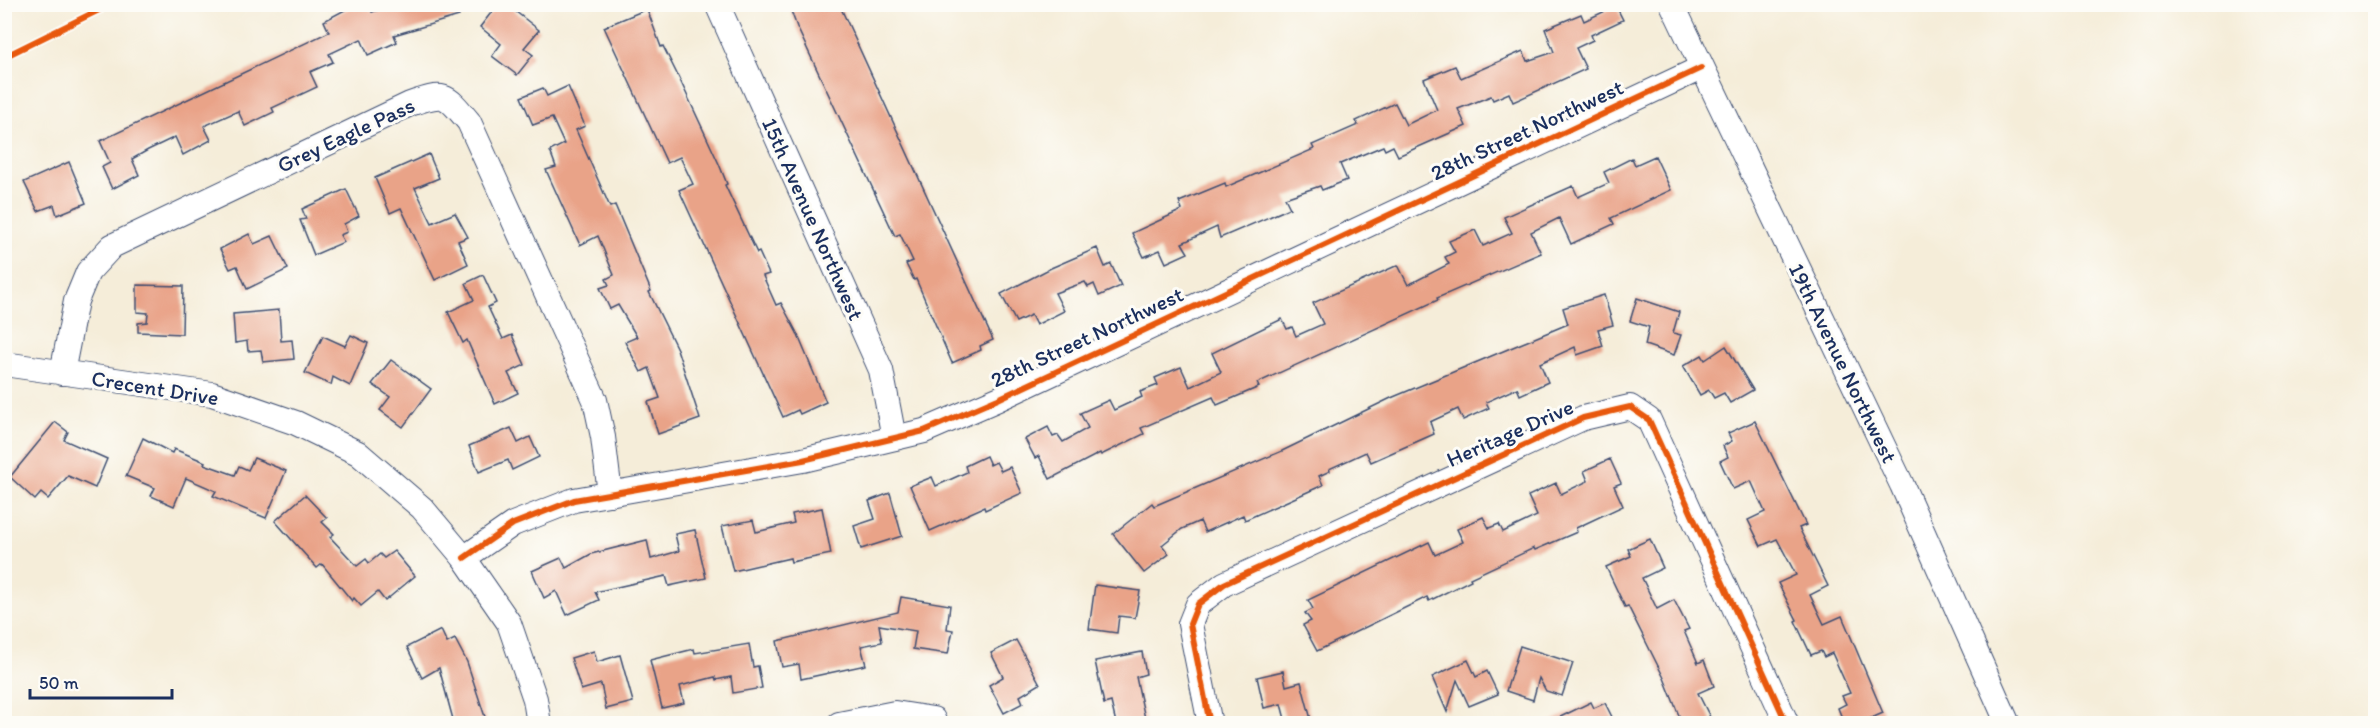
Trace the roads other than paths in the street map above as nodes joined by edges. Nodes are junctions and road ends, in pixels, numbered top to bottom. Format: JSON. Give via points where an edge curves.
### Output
{"nodes":[{"id":1,"x":717,"y":4,"type":"edge"},
{"id":2,"x":1672,"y":4,"type":"edge"},
{"id":3,"x":1701,"y":68,"type":"junction"},
{"id":4,"x":4,"y":364,"type":"edge"},
{"id":5,"x":62,"y":373,"type":"junction"},
{"id":6,"x":894,"y":438,"type":"junction"},
{"id":7,"x":610,"y":494,"type":"junction"},
{"id":8,"x":464,"y":558,"type":"junction"},
{"id":9,"x":539,"y":723,"type":"edge"},
{"id":10,"x":839,"y":723,"type":"edge"},
{"id":11,"x":934,"y":723,"type":"edge"},
{"id":12,"x":1210,"y":723,"type":"edge"},
{"id":13,"x":1787,"y":723,"type":"edge"},
{"id":14,"x":2008,"y":723,"type":"edge"}],
"edges":[{"from":1,"to":6,"type":"street","name":"15th Avenue Northwest","via":[[881,370]]},
{"from":2,"to":3,"type":"street","name":"19th Avenue Northwest"},
{"from":3,"to":6,"type":"street","name":"28th Street Northwest","via":[[1008,394],[924,431]]},
{"from":3,"to":14,"type":"street","name":"19th Avenue Northwest","via":[[1902,485]]},
{"from":4,"to":5,"type":"street","name":"Crecent Drive"},
{"from":5,"to":7,"type":"street","name":"Grey Eagle Pass","via":[[76,301],[88,272],[112,246],[434,95],[450,99],[469,122],[595,400]]},
{"from":5,"to":8,"type":"street","name":"Crecent Drive","via":[[212,394],[296,423],[358,453],[422,508]]},
{"from":6,"to":7,"type":"street","name":"28th Street Northwest","via":[[803,460]]},
{"from":7,"to":8,"type":"street","name":"28th Street Northwest","via":[[574,500],[513,524]]},
{"from":8,"to":9,"type":"street","name":"Crecent Drive","via":[[509,624],[535,699]]},
{"from":10,"to":11,"type":"street","via":[[895,713],[933,718]]},
{"from":12,"to":13,"type":"street","name":"Heritage Drive","via":[[1190,624],[1198,604],[1224,584],[1583,418],[1630,407],[1649,420]]}]}
